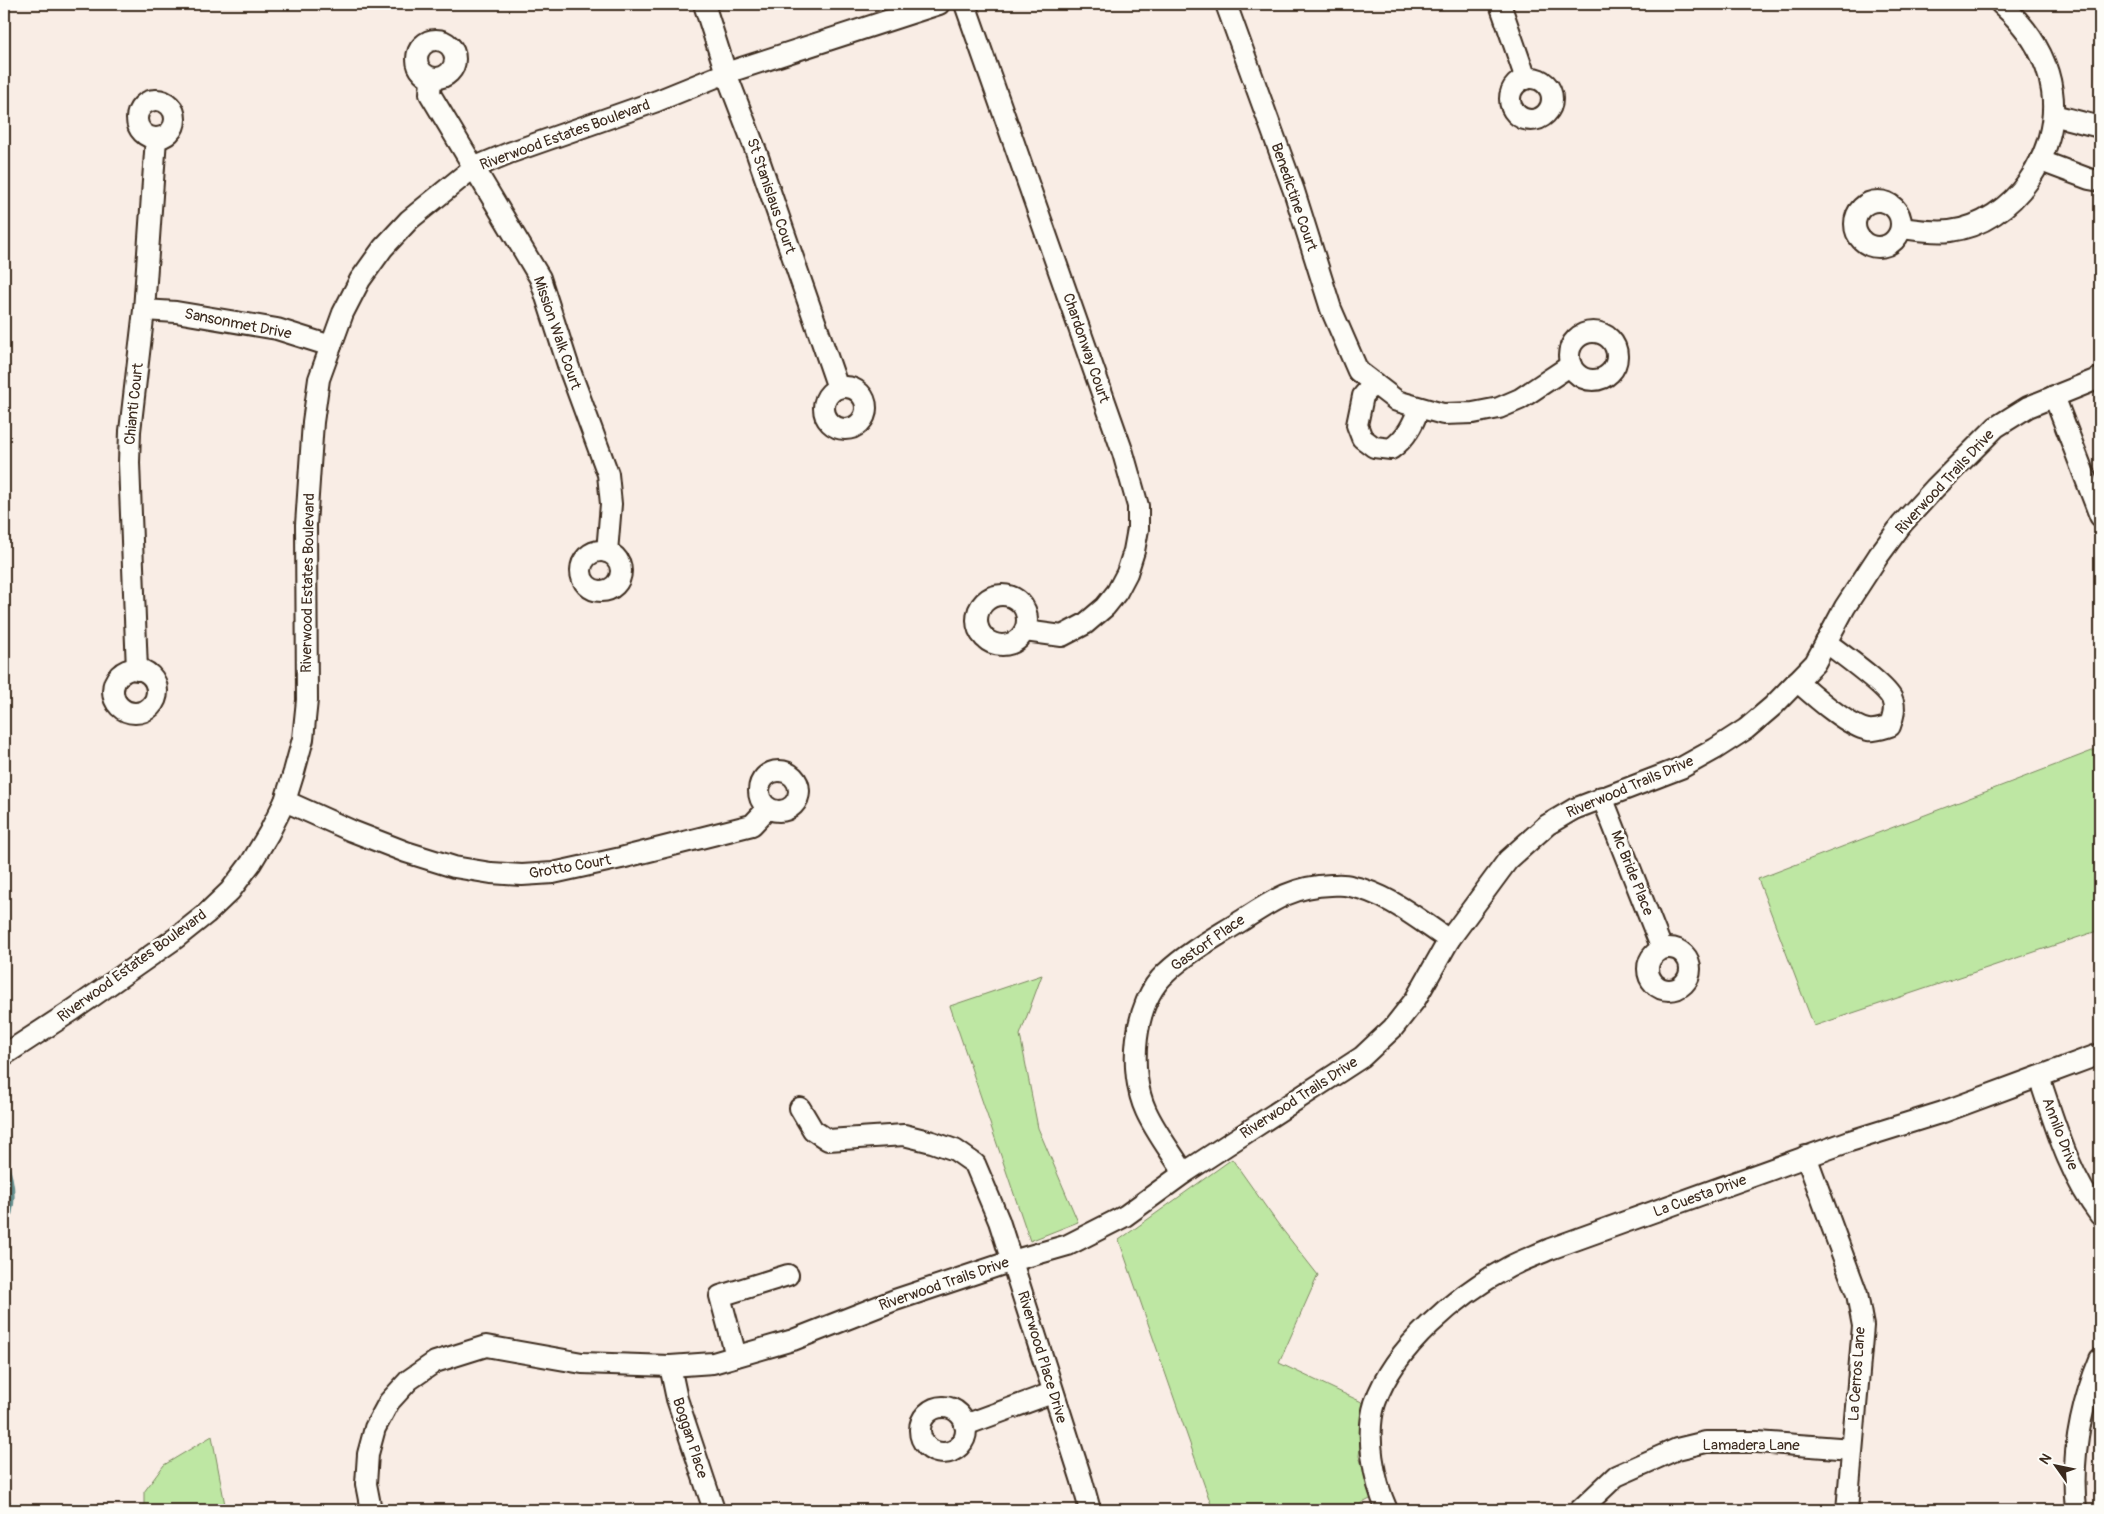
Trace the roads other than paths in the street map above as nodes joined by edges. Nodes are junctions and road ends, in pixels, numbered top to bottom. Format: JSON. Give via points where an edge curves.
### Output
{"nodes":[{"id":1,"x":704,"y":4,"type":"edge"},
{"id":2,"x":939,"y":4,"type":"edge"},
{"id":3,"x":965,"y":4,"type":"edge"},
{"id":4,"x":1226,"y":4,"type":"edge"},
{"id":5,"x":1500,"y":4,"type":"edge"},
{"id":6,"x":2002,"y":4,"type":"edge"},
{"id":7,"x":726,"y":73,"type":"junction"},
{"id":8,"x":432,"y":78,"type":"dead end"},
{"id":9,"x":1526,"y":78,"type":"dead end"},
{"id":10,"x":2053,"y":114,"type":"junction"},
{"id":11,"x":2100,"y":126,"type":"edge"},
{"id":12,"x":156,"y":138,"type":"dead end"},
{"id":13,"x":2041,"y":161,"type":"junction"},
{"id":14,"x":473,"y":168,"type":"junction"},
{"id":15,"x":2100,"y":181,"type":"edge"},
{"id":16,"x":1901,"y":228,"type":"dead end"},
{"id":17,"x":144,"y":310,"type":"junction"},
{"id":18,"x":331,"y":346,"type":"junction"},
{"id":19,"x":1571,"y":365,"type":"dead end"},
{"id":20,"x":2100,"y":378,"type":"edge"},
{"id":21,"x":1374,"y":384,"type":"junction"},
{"id":22,"x":838,"y":388,"type":"dead end"},
{"id":23,"x":2054,"y":396,"type":"junction"},
{"id":24,"x":1419,"y":408,"type":"junction"},
{"id":25,"x":2100,"y":516,"type":"edge"},
{"id":26,"x":607,"y":552,"type":"dead end"},
{"id":27,"x":1024,"y":632,"type":"dead end"},
{"id":28,"x":1826,"y":642,"type":"junction"},
{"id":29,"x":137,"y":670,"type":"dead end"},
{"id":30,"x":1797,"y":681,"type":"junction"},
{"id":31,"x":1602,"y":797,"type":"junction"},
{"id":32,"x":284,"y":801,"type":"junction"},
{"id":33,"x":768,"y":808,"type":"dead end"},
{"id":34,"x":1449,"y":940,"type":"junction"},
{"id":35,"x":1662,"y":949,"type":"dead end"},
{"id":36,"x":2100,"y":1054,"type":"edge"},
{"id":37,"x":4,"y":1055,"type":"edge"},
{"id":38,"x":2039,"y":1077,"type":"junction"},
{"id":39,"x":800,"y":1108,"type":"dead end"},
{"id":40,"x":1806,"y":1156,"type":"junction"},
{"id":41,"x":1184,"y":1173,"type":"junction"},
{"id":42,"x":2100,"y":1215,"type":"edge"},
{"id":43,"x":1012,"y":1261,"type":"junction"},
{"id":44,"x":788,"y":1275,"type":"dead end"},
{"id":45,"x":736,"y":1356,"type":"junction"},
{"id":46,"x":2100,"y":1360,"type":"edge"},
{"id":47,"x":670,"y":1366,"type":"junction"},
{"id":48,"x":1052,"y":1393,"type":"junction"},
{"id":49,"x":965,"y":1425,"type":"dead end"},
{"id":50,"x":1852,"y":1449,"type":"junction"},
{"id":51,"x":371,"y":1510,"type":"edge"},
{"id":52,"x":714,"y":1510,"type":"edge"},
{"id":53,"x":1090,"y":1510,"type":"edge"},
{"id":54,"x":1386,"y":1510,"type":"edge"},
{"id":55,"x":1580,"y":1510,"type":"edge"},
{"id":56,"x":1847,"y":1510,"type":"edge"},
{"id":57,"x":2076,"y":1510,"type":"edge"}],
"edges":[{"from":1,"to":7,"type":"street","name":"St Stanislaus Court"},
{"from":2,"to":7,"type":"street","name":"Riverwood Estates Boulevard"},
{"from":3,"to":27,"type":"street","name":"Chardonway Court","via":[[1123,453],[1138,506],[1138,528],[1127,573],[1105,608],[1062,636]]},
{"from":4,"to":21,"type":"street","name":"Benedictine Court","via":[[1294,191],[1331,309],[1358,371]]},
{"from":5,"to":9,"type":"street"},
{"from":6,"to":10,"type":"street","via":[[2027,30],[2037,46],[2052,91]]},
{"from":7,"to":14,"type":"street","name":"Riverwood Estates Boulevard"},
{"from":7,"to":22,"type":"street","name":"St Stanislaus Court"},
{"from":8,"to":14,"type":"street","name":"Mission Walk Court","via":[[430,94]]},
{"from":10,"to":11,"type":"street"},
{"from":10,"to":13,"type":"street"},
{"from":12,"to":17,"type":"street","name":"Chianti Court"},
{"from":13,"to":15,"type":"street","via":[[2089,180]]},
{"from":13,"to":16,"type":"street","via":[[2024,188],[1990,217],[1951,231]]},
{"from":14,"to":18,"type":"street","name":"Riverwood Estates Boulevard","via":[[409,220],[383,248],[360,280]]},
{"from":14,"to":26,"type":"street","name":"Mission Walk Court","via":[[540,278],[608,474],[611,504]]},
{"from":17,"to":18,"type":"street","name":"Sansonmet Drive","via":[[176,312],[277,329]]},
{"from":17,"to":29,"type":"street","name":"Chianti Court","via":[[129,463]]},
{"from":18,"to":32,"type":"street","name":"Riverwood Estates Boulevard","via":[[319,379],[306,525],[307,700],[303,738]]},
{"from":19,"to":24,"type":"street","name":"Benedictine Court","via":[[1520,399],[1498,408],[1473,414],[1443,414]]},
{"from":20,"to":23,"type":"street","name":"Riverwood Trails Drive"},
{"from":21,"to":24,"type":"street","name":"Benedictine Court","via":[[1397,401]]},
{"from":21,"to":24,"type":"street","via":[[1363,396],[1357,425],[1362,438],[1374,448],[1391,449],[1403,440]]},
{"from":23,"to":25,"type":"street"},
{"from":23,"to":28,"type":"street","name":"Riverwood Trails Drive","via":[[2028,407],[1996,427],[1935,488],[1879,555],[1845,606]]},
{"from":28,"to":30,"type":"street","name":"Riverwood Trails Drive","via":[[1815,663]]},
{"from":28,"to":30,"type":"street","via":[[1892,698],[1894,713],[1890,726],[1866,730],[1837,713]]},
{"from":30,"to":31,"type":"street","name":"Riverwood Trails Drive","via":[[1746,729],[1715,750],[1681,768]]},
{"from":31,"to":34,"type":"street","name":"Riverwood Trails Drive","via":[[1548,824],[1526,843],[1508,860]]},
{"from":31,"to":35,"type":"street","name":"Mc Bride Place"},
{"from":32,"to":33,"type":"street","name":"Grotto Court","via":[[352,831],[454,867],[491,874],[522,875],[553,873],[752,825]]},
{"from":32,"to":37,"type":"street","name":"Riverwood Estates Boulevard","via":[[252,863],[230,892],[206,914]]},
{"from":34,"to":41,"type":"street","name":"Riverwood Trails Drive","via":[[1415,1000],[1393,1028],[1362,1057]]},
{"from":34,"to":41,"type":"street","name":"Gastorf Place","via":[[1373,893],[1349,885],[1299,888],[1274,899],[1165,973],[1149,996],[1140,1022],[1136,1048],[1137,1082],[1146,1111]]},
{"from":36,"to":38,"type":"street","name":"La Cuesta Drive"},
{"from":38,"to":40,"type":"street","name":"La Cuesta Drive"},
{"from":38,"to":42,"type":"street","name":"Annilo Drive","via":[[2074,1171]]},
{"from":39,"to":43,"type":"street","name":"Riverwood Place Drive","via":[[813,1130],[828,1140],[904,1135],[955,1150],[975,1164]]},
{"from":40,"to":50,"type":"street","name":"La Cerros Lane","via":[[1857,1294],[1863,1326]]},
{"from":40,"to":54,"type":"street","name":"La Cuesta Drive","via":[[1550,1249],[1509,1267],[1449,1308],[1395,1364],[1374,1405],[1372,1456],[1378,1490]]},
{"from":41,"to":43,"type":"street","name":"Riverwood Trails Drive","via":[[1125,1216],[1097,1231],[1068,1245]]},
{"from":43,"to":45,"type":"street","name":"Riverwood Trails Drive","via":[[894,1300],[794,1340]]},
{"from":43,"to":48,"type":"street","name":"Riverwood Place Drive"},
{"from":44,"to":45,"type":"street","via":[[720,1296]]},
{"from":45,"to":47,"type":"street","name":"Riverwood Trails Drive","via":[[713,1363]]},
{"from":46,"to":57,"type":"street","via":[[2092,1378],[2076,1451]]},
{"from":47,"to":51,"type":"street","name":"Riverwood Trails Drive","via":[[582,1364],[486,1346],[435,1362],[410,1380],[394,1397],[375,1428],[368,1454],[366,1484]]},
{"from":47,"to":52,"type":"street","name":"Boggan Place","via":[[677,1399]]},
{"from":48,"to":49,"type":"street"},
{"from":48,"to":53,"type":"street","name":"Riverwood Place Drive"},
{"from":50,"to":55,"type":"street","name":"Lamadera Lane","via":[[1706,1442],[1677,1449],[1616,1476]]},
{"from":50,"to":56,"type":"street","name":"La Cerros Lane"}]}
